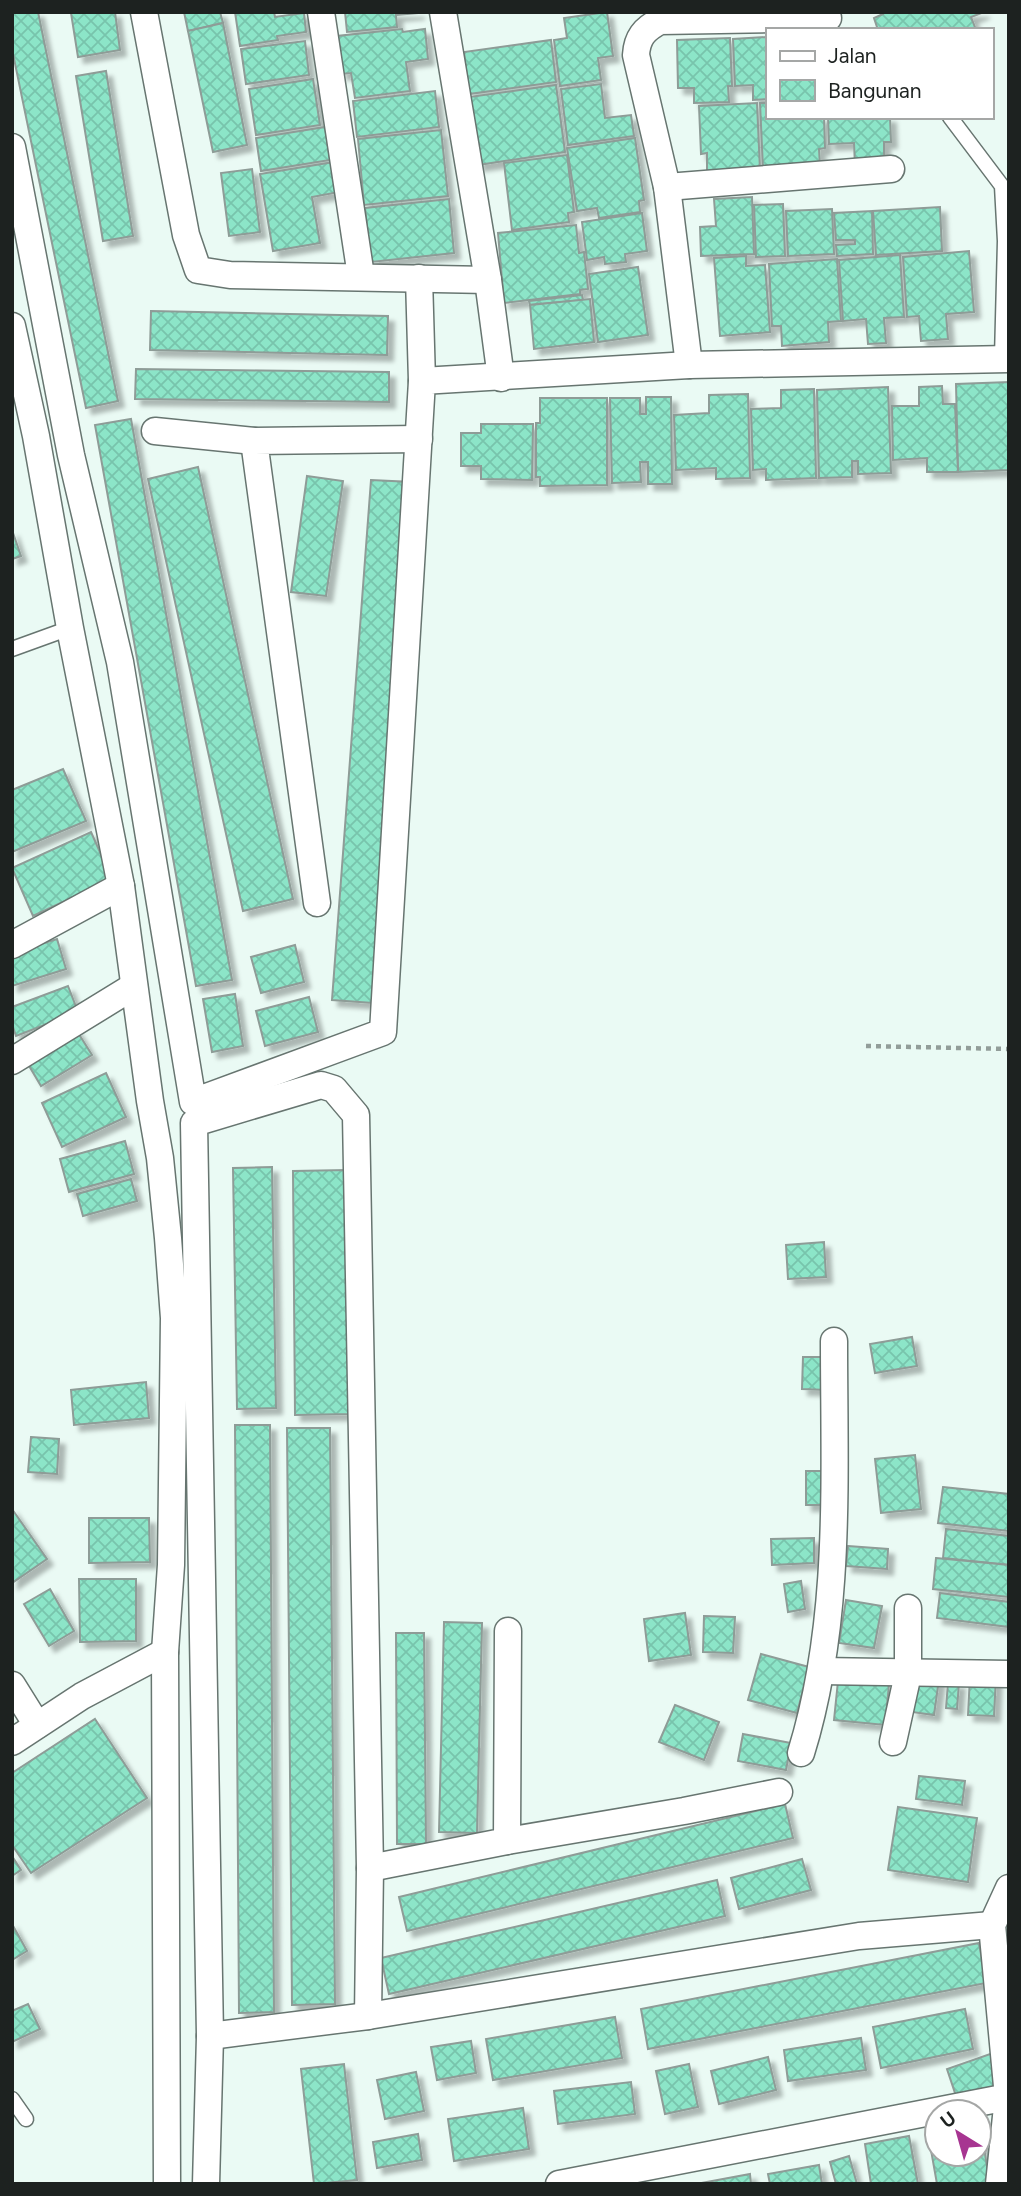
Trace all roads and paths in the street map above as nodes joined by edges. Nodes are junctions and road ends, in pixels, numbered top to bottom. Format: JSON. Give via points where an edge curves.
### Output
{"nodes":[{"id":1,"x":144,"y":12,"type":"edge"},
{"id":2,"x":321,"y":12,"type":"edge"},
{"id":3,"x":443,"y":12,"type":"edge"},
{"id":4,"x":828,"y":18,"type":"dead end"},
{"id":5,"x":952,"y":119,"type":"edge"},
{"id":6,"x":12,"y":147,"type":"edge"},
{"id":7,"x":891,"y":169,"type":"dead end"},
{"id":8,"x":667,"y":187,"type":"junction"},
{"id":9,"x":361,"y":276,"type":"junction"},
{"id":10,"x":419,"y":278,"type":"junction"},
{"id":11,"x":488,"y":280,"type":"junction"},
{"id":12,"x":12,"y":326,"type":"edge"},
{"id":13,"x":1005,"y":359,"type":"edge"},
{"id":14,"x":689,"y":365,"type":"junction"},
{"id":15,"x":501,"y":377,"type":"junction"},
{"id":16,"x":422,"y":381,"type":"junction"},
{"id":17,"x":155,"y":431,"type":"dead end"},
{"id":18,"x":419,"y":439,"type":"junction"},
{"id":19,"x":24,"y":441,"type":"edge"},
{"id":20,"x":254,"y":441,"type":"junction"},
{"id":21,"x":70,"y":628,"type":"junction"},
{"id":22,"x":12,"y":649,"type":"edge"},
{"id":23,"x":121,"y":886,"type":"junction"},
{"id":24,"x":317,"y":903,"type":"dead end"},
{"id":25,"x":12,"y":944,"type":"edge"},
{"id":26,"x":134,"y":986,"type":"junction"},
{"id":27,"x":866,"y":1046,"type":"dead end"},
{"id":28,"x":1009,"y":1049,"type":"edge"},
{"id":29,"x":12,"y":1061,"type":"edge"},
{"id":30,"x":834,"y":1342,"type":"dead end"},
{"id":31,"x":908,"y":1608,"type":"dead end"},
{"id":32,"x":508,"y":1631,"type":"dead end"},
{"id":33,"x":165,"y":1652,"type":"junction"},
{"id":34,"x":821,"y":1671,"type":"junction"},
{"id":35,"x":908,"y":1674,"type":"junction"},
{"id":36,"x":1009,"y":1674,"type":"edge"},
{"id":37,"x":12,"y":1685,"type":"edge"},
{"id":38,"x":37,"y":1725,"type":"junction"},
{"id":39,"x":12,"y":1742,"type":"edge"},
{"id":40,"x":893,"y":1742,"type":"dead end"},
{"id":41,"x":801,"y":1753,"type":"dead end"},
{"id":42,"x":779,"y":1792,"type":"dead end"},
{"id":43,"x":507,"y":1841,"type":"junction"},
{"id":44,"x":370,"y":1868,"type":"junction"},
{"id":45,"x":1009,"y":1888,"type":"edge"},
{"id":46,"x":992,"y":1925,"type":"junction"},
{"id":47,"x":368,"y":2016,"type":"junction"},
{"id":48,"x":210,"y":2036,"type":"junction"},
{"id":49,"x":1008,"y":2097,"type":"edge"},
{"id":50,"x":12,"y":2099,"type":"edge"},
{"id":51,"x":26,"y":2119,"type":"dead end"},
{"id":52,"x":167,"y":2184,"type":"edge"},
{"id":53,"x":206,"y":2184,"type":"edge"},
{"id":54,"x":559,"y":2184,"type":"edge"},
{"id":55,"x":999,"y":2184,"type":"edge"}],
"edges":[{"from":1,"to":9,"type":"street","via":[[186,235],[198,270],[230,275]]},
{"from":2,"to":9,"type":"street"},
{"from":3,"to":11,"type":"street"},
{"from":4,"to":8,"type":"street","via":[[660,21],[650,26],[637,42],[636,55]]},
{"from":5,"to":13,"type":"lane","via":[[1002,186]]},
{"from":6,"to":18,"type":"street","via":[[71,455],[120,662],[192,1102],[383,1032]]},
{"from":7,"to":8,"type":"street"},
{"from":8,"to":14,"type":"street"},
{"from":9,"to":10,"type":"street"},
{"from":10,"to":11,"type":"street"},
{"from":10,"to":16,"type":"street"},
{"from":11,"to":15,"type":"street"},
{"from":12,"to":19,"type":"street"},
{"from":13,"to":14,"type":"street"},
{"from":14,"to":15,"type":"street"},
{"from":15,"to":16,"type":"street"},
{"from":16,"to":18,"type":"street"},
{"from":17,"to":20,"type":"street"},
{"from":18,"to":20,"type":"street"},
{"from":19,"to":21,"type":"street"},
{"from":20,"to":24,"type":"street"},
{"from":21,"to":22,"type":"lane"},
{"from":21,"to":23,"type":"street"},
{"from":23,"to":25,"type":"street"},
{"from":23,"to":26,"type":"street"},
{"from":26,"to":29,"type":"street"},
{"from":26,"to":33,"type":"street","via":[[160,1158],[174,1318],[171,1565]]},
{"from":27,"to":28,"type":"path"},
{"from":30,"to":34,"type":"street","via":[[833,1527]]},
{"from":31,"to":35,"type":"street"},
{"from":32,"to":43,"type":"street"},
{"from":33,"to":38,"type":"street"},
{"from":33,"to":52,"type":"street"},
{"from":34,"to":35,"type":"street"},
{"from":34,"to":41,"type":"street"},
{"from":35,"to":36,"type":"street"},
{"from":35,"to":40,"type":"street"},
{"from":37,"to":38,"type":"street"},
{"from":38,"to":39,"type":"street"},
{"from":42,"to":43,"type":"street"},
{"from":43,"to":44,"type":"street"},
{"from":44,"to":47,"type":"street"},
{"from":44,"to":48,"type":"street","via":[[356,1115],[334,1089],[321,1085],[194,1123]]},
{"from":45,"to":46,"type":"street"},
{"from":46,"to":47,"type":"street","via":[[859,1936]]},
{"from":46,"to":49,"type":"street"},
{"from":47,"to":48,"type":"street"},
{"from":48,"to":53,"type":"street"},
{"from":49,"to":54,"type":"street"},
{"from":49,"to":55,"type":"street"},
{"from":50,"to":51,"type":"lane"}]}
